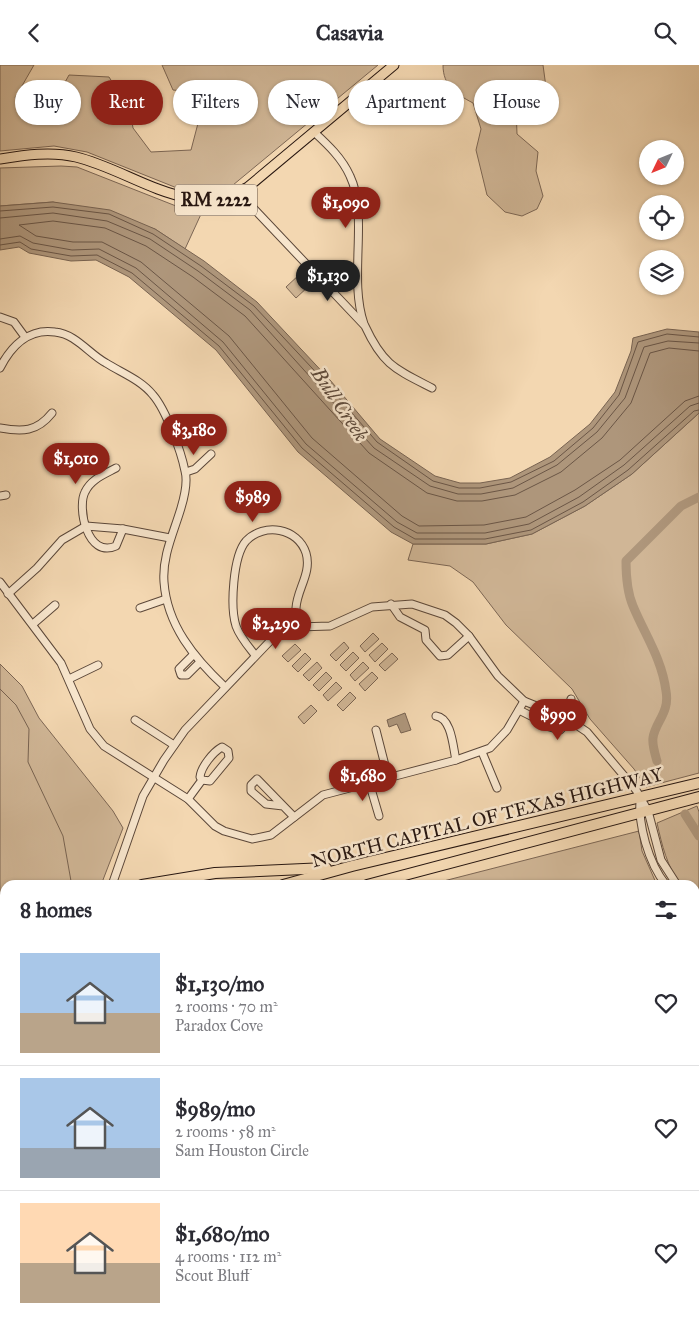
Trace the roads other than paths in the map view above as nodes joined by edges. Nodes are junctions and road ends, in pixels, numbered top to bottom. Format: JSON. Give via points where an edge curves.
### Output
{"nodes":[{"id":1,"x":394,"y":65,"type":"edge"},
{"id":2,"x":314,"y":132,"type":"junction"},
{"id":3,"x":0,"y":159,"type":"edge"},
{"id":4,"x":238,"y":192,"type":"junction"},
{"id":5,"x":0,"y":317,"type":"edge"},
{"id":6,"x":365,"y":326,"type":"junction"},
{"id":7,"x":25,"y":337,"type":"junction"},
{"id":8,"x":0,"y":369,"type":"edge"},
{"id":9,"x":432,"y":388,"type":"dead end"},
{"id":10,"x":52,"y":413,"type":"dead end"},
{"id":11,"x":0,"y":428,"type":"edge"},
{"id":12,"x":211,"y":454,"type":"dead end"},
{"id":13,"x":116,"y":468,"type":"dead end"},
{"id":14,"x":186,"y":471,"type":"junction"},
{"id":15,"x":86,"y":526,"type":"junction"},
{"id":16,"x":123,"y":529,"type":"junction"},
{"id":17,"x":170,"y":538,"type":"junction"},
{"id":18,"x":0,"y":582,"type":"edge"},
{"id":19,"x":8,"y":594,"type":"junction"},
{"id":20,"x":166,"y":599,"type":"junction"},
{"id":21,"x":391,"y":604,"type":"junction"},
{"id":22,"x":55,"y":605,"type":"dead end"},
{"id":23,"x":140,"y":608,"type":"dead end"},
{"id":24,"x":33,"y":624,"type":"junction"},
{"id":25,"x":298,"y":627,"type":"junction"},
{"id":26,"x":469,"y":636,"type":"junction"},
{"id":27,"x":193,"y":655,"type":"junction"},
{"id":28,"x":256,"y":655,"type":"junction"},
{"id":29,"x":199,"y":663,"type":"junction"},
{"id":30,"x":98,"y":665,"type":"dead end"},
{"id":31,"x":69,"y":679,"type":"junction"},
{"id":32,"x":224,"y":687,"type":"junction"},
{"id":33,"x":571,"y":699,"type":"dead end"},
{"id":34,"x":524,"y":701,"type":"junction"},
{"id":35,"x":519,"y":710,"type":"junction"},
{"id":36,"x":436,"y":716,"type":"dead end"},
{"id":37,"x":566,"y":718,"type":"junction"},
{"id":38,"x":135,"y":720,"type":"dead end"},
{"id":39,"x":376,"y":730,"type":"dead end"},
{"id":40,"x":174,"y":745,"type":"junction"},
{"id":41,"x":482,"y":752,"type":"junction"},
{"id":42,"x":456,"y":761,"type":"junction"},
{"id":43,"x":388,"y":777,"type":"junction"},
{"id":44,"x":153,"y":778,"type":"junction"},
{"id":45,"x":202,"y":780,"type":"junction"},
{"id":46,"x":369,"y":782,"type":"junction"},
{"id":47,"x":699,"y":783,"type":"edge"},
{"id":48,"x":497,"y":788,"type":"dead end"},
{"id":49,"x":640,"y":796,"type":"junction"},
{"id":50,"x":699,"y":797,"type":"edge"},
{"id":51,"x":188,"y":799,"type":"junction"},
{"id":52,"x":283,"y":806,"type":"junction"},
{"id":53,"x":643,"y":813,"type":"junction"},
{"id":54,"x":378,"y":816,"type":"dead end"},
{"id":55,"x":294,"y":817,"type":"junction"},
{"id":56,"x":352,"y":866,"type":"junction"},
{"id":57,"x":114,"y":880,"type":"edge"},
{"id":58,"x":172,"y":880,"type":"edge"},
{"id":59,"x":301,"y":880,"type":"edge"},
{"id":60,"x":386,"y":880,"type":"edge"},
{"id":61,"x":663,"y":880,"type":"edge"},
{"id":62,"x":674,"y":880,"type":"edge"}],
"edges":[{"from":1,"to":2,"type":"main road","number":"RM 2222"},
{"from":2,"to":4,"type":"main road","number":"RM 2222"},
{"from":2,"to":6,"type":"street","via":[[344,164],[353,185],[357,211],[358,307]]},
{"from":3,"to":4,"type":"main road","number":"RM 2222","via":[[49,154],[74,157],[103,165],[181,197],[201,201]]},
{"from":4,"to":6,"type":"street"},
{"from":5,"to":7,"type":"street","via":[[14,322]]},
{"from":6,"to":9,"type":"street","via":[[376,350],[387,363]]},
{"from":7,"to":8,"type":"street","via":[[13,348]]},
{"from":7,"to":14,"type":"street","via":[[45,331],[70,336],[103,362],[146,387],[160,406]]},
{"from":10,"to":11,"type":"street","via":[[45,422],[27,431]]},
{"from":12,"to":14,"type":"street","via":[[195,469]]},
{"from":13,"to":15,"type":"street","via":[[94,480],[85,491],[82,506]]},
{"from":14,"to":17,"type":"street","via":[[181,508]]},
{"from":15,"to":16,"type":"street"},
{"from":15,"to":16,"type":"street","via":[[96,546],[106,549],[116,546]]},
{"from":15,"to":19,"type":"street","via":[[62,540]]},
{"from":16,"to":17,"type":"street"},
{"from":17,"to":20,"type":"street","via":[[163,579]]},
{"from":18,"to":19,"type":"street"},
{"from":19,"to":24,"type":"street"},
{"from":20,"to":23,"type":"street"},
{"from":20,"to":27,"type":"street","via":[[177,628]]},
{"from":21,"to":25,"type":"street","via":[[372,607],[330,626]]},
{"from":21,"to":26,"type":"street","via":[[412,604],[445,615]]},
{"from":21,"to":26,"type":"street","via":[[400,617],[425,630],[426,640],[440,656],[448,655]]},
{"from":22,"to":24,"type":"street"},
{"from":24,"to":31,"type":"street","via":[[50,645]]},
{"from":25,"to":28,"type":"street","via":[[272,639]]},
{"from":25,"to":28,"type":"street","via":[[296,607],[306,575],[306,553],[301,543],[291,535],[278,530],[263,530],[246,541],[241,552],[233,600],[236,627]]},
{"from":26,"to":34,"type":"street","via":[[498,676]]},
{"from":27,"to":29,"type":"street"},
{"from":27,"to":29,"type":"street","via":[[179,669],[181,675],[187,675]]},
{"from":28,"to":32,"type":"street"},
{"from":29,"to":32,"type":"street"},
{"from":30,"to":31,"type":"street"},
{"from":31,"to":44,"type":"street","via":[[96,738],[113,753]]},
{"from":32,"to":40,"type":"street"},
{"from":33,"to":37,"type":"street"},
{"from":34,"to":35,"type":"street"},
{"from":34,"to":37,"type":"street"},
{"from":35,"to":37,"type":"street","via":[[560,731]]},
{"from":35,"to":41,"type":"street","via":[[501,739]]},
{"from":36,"to":42,"type":"street","via":[[448,725]]},
{"from":37,"to":49,"type":"street","via":[[587,731]]},
{"from":38,"to":40,"type":"street"},
{"from":39,"to":43,"type":"street"},
{"from":40,"to":44,"type":"street"},
{"from":41,"to":42,"type":"street"},
{"from":41,"to":48,"type":"street"},
{"from":42,"to":43,"type":"street"},
{"from":43,"to":46,"type":"street"},
{"from":44,"to":51,"type":"street"},
{"from":44,"to":57,"type":"street","via":[[136,813]]},
{"from":45,"to":45,"type":"street","via":[[210,781],[228,758],[225,748],[217,750],[201,771]]},
{"from":45,"to":51,"type":"street"},
{"from":46,"to":54,"type":"street"},
{"from":46,"to":55,"type":"street","via":[[323,795]]},
{"from":47,"to":49,"type":"highway","name":"NORTH CAPITAL OF TEXAS HIGHWAY"},
{"from":49,"to":53,"type":"street"},
{"from":49,"to":56,"type":"highway","name":"NORTH CAPITAL OF TEXAS HIGHWAY"},
{"from":50,"to":53,"type":"highway","name":"NORTH CAPITAL OF TEXAS HIGHWAY"},
{"from":51,"to":55,"type":"street","via":[[215,826],[243,838],[264,838]]},
{"from":52,"to":52,"type":"street","via":[[266,804],[256,795],[250,788],[255,780]]},
{"from":52,"to":55,"type":"street"},
{"from":53,"to":60,"type":"highway","name":"NORTH CAPITAL OF TEXAS HIGHWAY"},
{"from":53,"to":61,"type":"street","via":[[652,861]]},
{"from":53,"to":62,"type":"street","via":[[661,860]]},
{"from":56,"to":58,"type":"highway","via":[[215,873]]},
{"from":56,"to":59,"type":"highway","name":"NORTH CAPITAL OF TEXAS HIGHWAY"}]}
